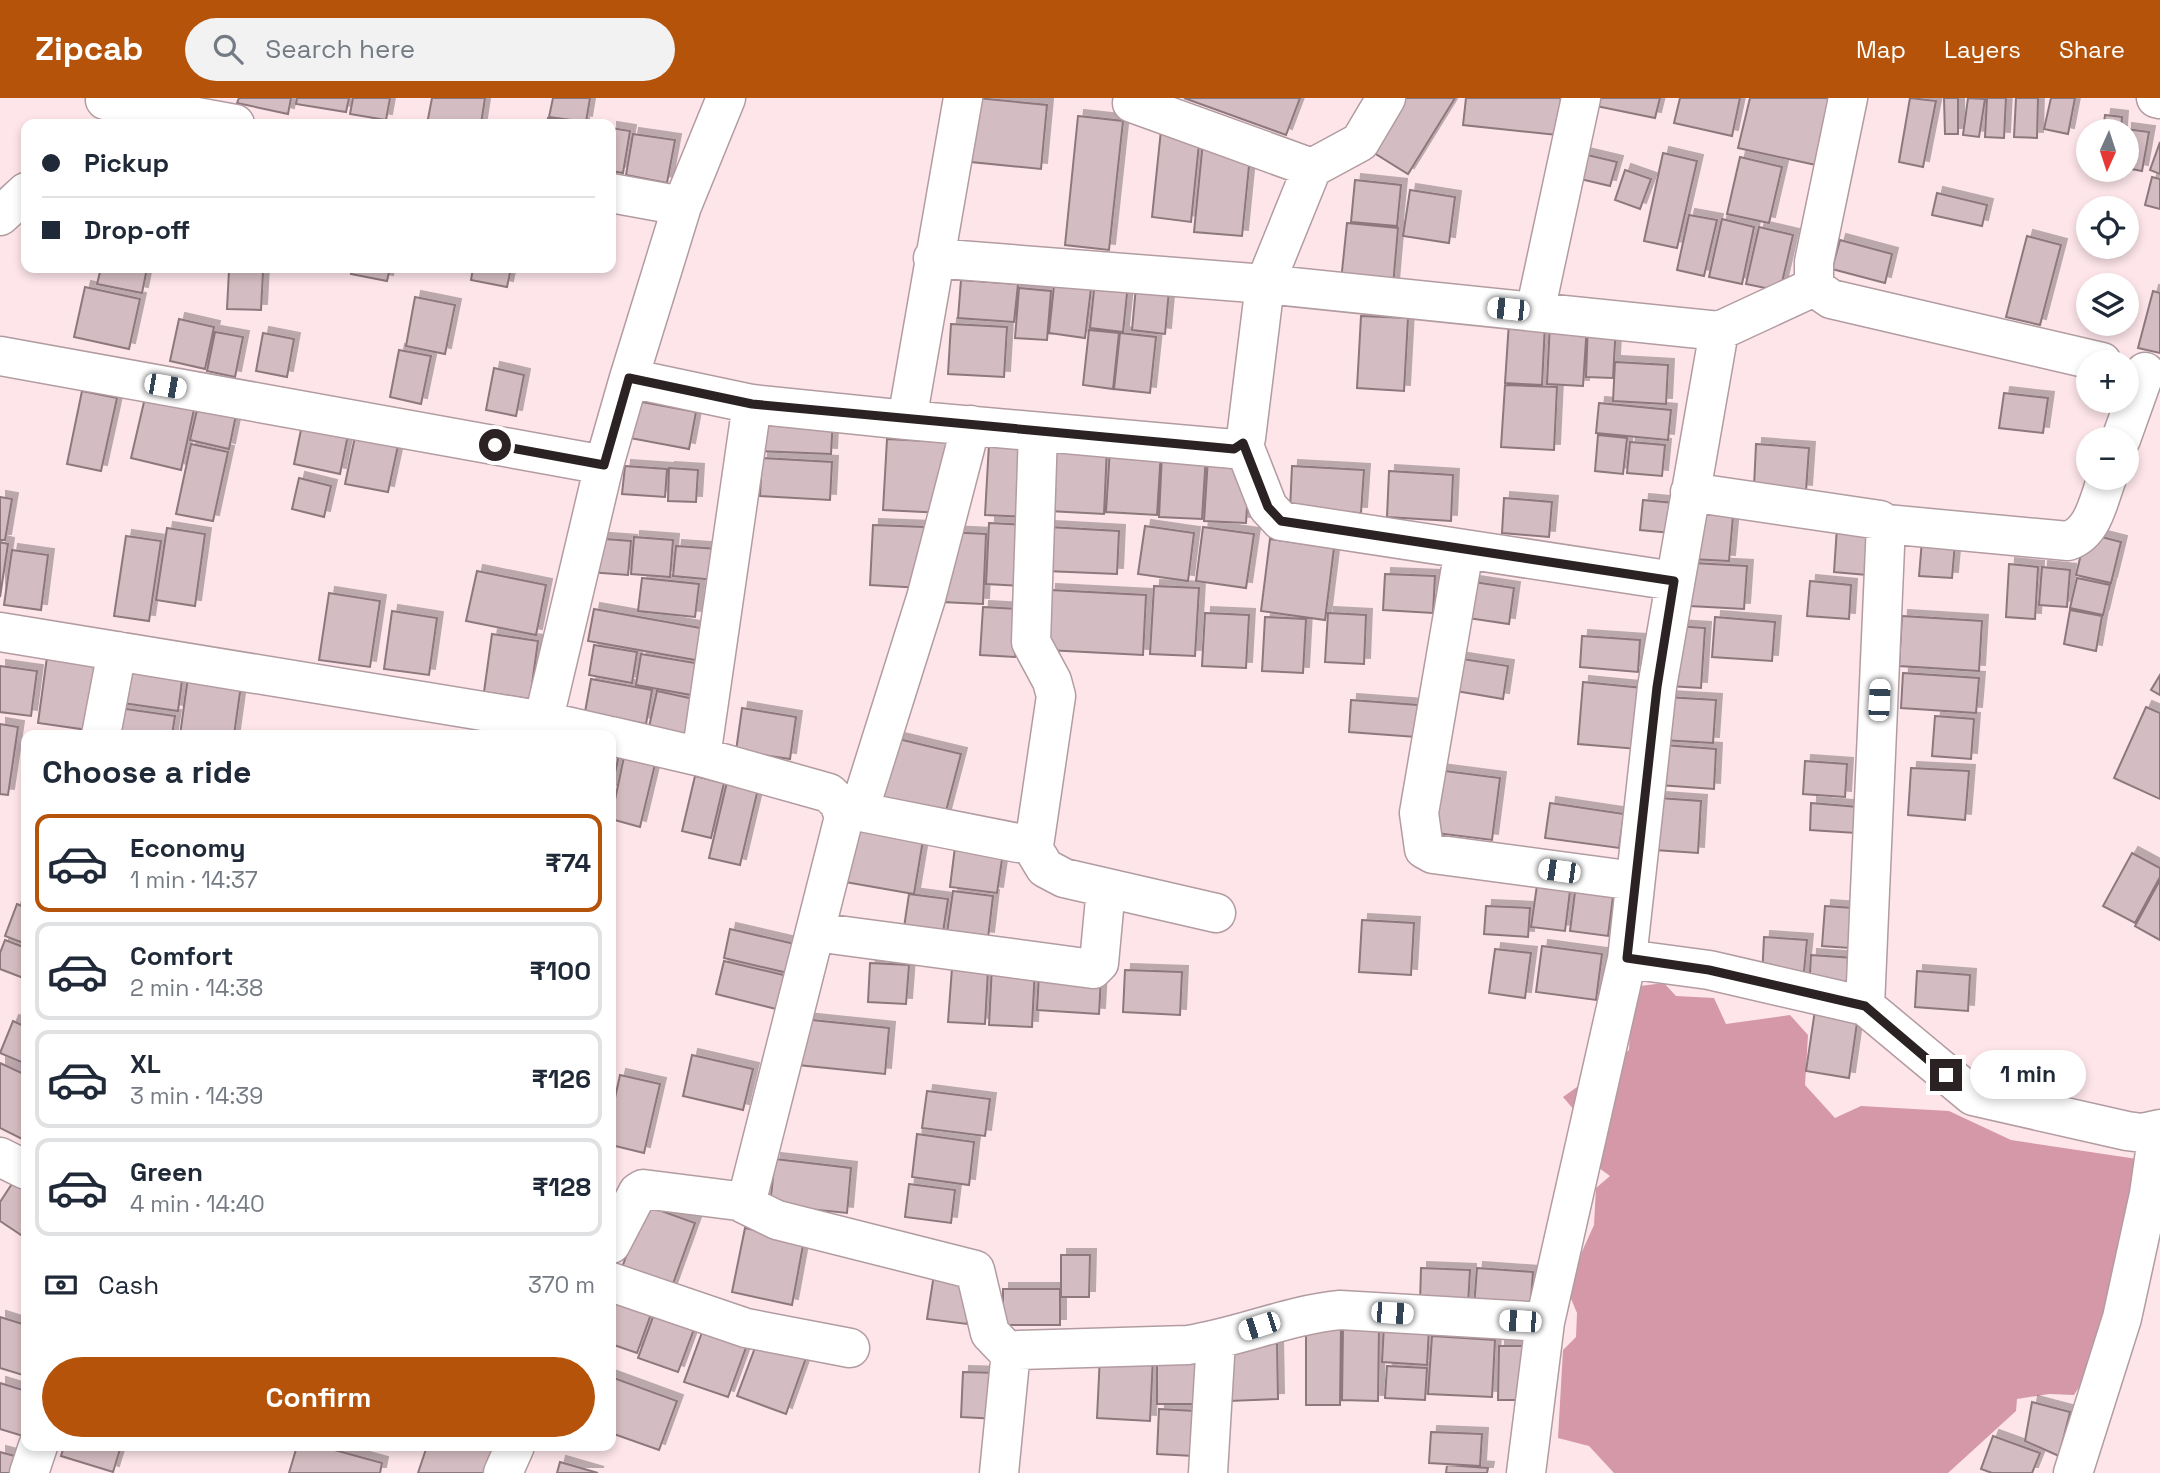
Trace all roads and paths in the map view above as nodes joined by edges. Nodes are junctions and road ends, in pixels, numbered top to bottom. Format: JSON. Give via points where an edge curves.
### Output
{"nodes":[{"id":1,"x":726,"y":98,"type":"edge"},
{"id":2,"x":963,"y":98,"type":"edge"},
{"id":3,"x":1387,"y":98,"type":"edge"},
{"id":4,"x":1581,"y":98,"type":"edge"},
{"id":5,"x":1848,"y":98,"type":"edge"},
{"id":6,"x":1122,"y":100,"type":"edge"},
{"id":7,"x":100,"y":108,"type":"edge"},
{"id":8,"x":193,"y":119,"type":"edge"},
{"id":9,"x":1312,"y":168,"type":"junction"},
{"id":10,"x":616,"y":194,"type":"edge"},
{"id":11,"x":21,"y":197,"type":"edge"},
{"id":12,"x":682,"y":206,"type":"junction"},
{"id":13,"x":0,"y":216,"type":"edge"},
{"id":14,"x":933,"y":258,"type":"junction"},
{"id":15,"x":1265,"y":284,"type":"junction"},
{"id":16,"x":1814,"y":287,"type":"junction"},
{"id":17,"x":1535,"y":312,"type":"junction"},
{"id":18,"x":1719,"y":331,"type":"junction"},
{"id":19,"x":0,"y":356,"type":"edge"},
{"id":20,"x":2076,"y":356,"type":"edge"},
{"id":21,"x":2144,"y":372,"type":"edge"},
{"id":22,"x":629,"y":378,"type":"junction"},
{"id":23,"x":752,"y":404,"type":"junction"},
{"id":24,"x":906,"y":420,"type":"junction"},
{"id":25,"x":971,"y":425,"type":"junction"},
{"id":26,"x":2125,"y":427,"type":"edge"},
{"id":27,"x":1038,"y":432,"type":"junction"},
{"id":28,"x":1243,"y":443,"type":"junction"},
{"id":29,"x":604,"y":465,"type":"junction"},
{"id":30,"x":2102,"y":490,"type":"edge"},
{"id":31,"x":1689,"y":492,"type":"junction"},
{"id":32,"x":1886,"y":524,"type":"junction"},
{"id":33,"x":1464,"y":550,"type":"junction"},
{"id":34,"x":1674,"y":581,"type":"junction"},
{"id":35,"x":0,"y":632,"type":"edge"},
{"id":36,"x":117,"y":651,"type":"junction"},
{"id":37,"x":542,"y":728,"type":"edge"},
{"id":38,"x":102,"y":730,"type":"edge"},
{"id":39,"x":560,"y":730,"type":"edge"},
{"id":40,"x":616,"y":737,"type":"edge"},
{"id":41,"x":701,"y":757,"type":"junction"},
{"id":42,"x":850,"y":810,"type":"junction"},
{"id":43,"x":1030,"y":843,"type":"junction"},
{"id":44,"x":1635,"y":881,"type":"junction"},
{"id":45,"x":1106,"y":888,"type":"junction"},
{"id":46,"x":1216,"y":913,"type":"dead end"},
{"id":47,"x":815,"y":932,"type":"junction"},
{"id":48,"x":1627,"y":958,"type":"junction"},
{"id":49,"x":1865,"y":1006,"type":"junction"},
{"id":50,"x":2159,"y":1130,"type":"edge"},
{"id":51,"x":0,"y":1157,"type":"edge"},
{"id":52,"x":21,"y":1168,"type":"edge"},
{"id":53,"x":627,"y":1182,"type":"edge"},
{"id":54,"x":738,"y":1200,"type":"junction"},
{"id":55,"x":616,"y":1234,"type":"edge"},
{"id":56,"x":616,"y":1284,"type":"edge"},
{"id":57,"x":1545,"y":1322,"type":"junction"},
{"id":58,"x":1216,"y":1340,"type":"junction"},
{"id":59,"x":850,"y":1349,"type":"dead end"},
{"id":60,"x":1012,"y":1356,"type":"junction"},
{"id":61,"x":36,"y":1451,"type":"edge"},
{"id":62,"x":512,"y":1451,"type":"edge"},
{"id":63,"x":29,"y":1473,"type":"edge"},
{"id":64,"x":503,"y":1473,"type":"edge"},
{"id":65,"x":999,"y":1473,"type":"edge"},
{"id":66,"x":1208,"y":1473,"type":"edge"},
{"id":67,"x":1526,"y":1473,"type":"edge"},
{"id":68,"x":2073,"y":1473,"type":"edge"}],
"edges":[{"from":1,"to":12,"type":"street"},
{"from":2,"to":14,"type":"street"},
{"from":3,"to":9,"type":"street","via":[[1360,142]]},
{"from":4,"to":17,"type":"street"},
{"from":5,"to":16,"type":"street","via":[[1814,262]]},
{"from":6,"to":9,"type":"street"},
{"from":7,"to":8,"type":"street"},
{"from":9,"to":15,"type":"street"},
{"from":10,"to":12,"type":"street"},
{"from":11,"to":13,"type":"street"},
{"from":12,"to":22,"type":"street"},
{"from":14,"to":15,"type":"street"},
{"from":14,"to":24,"type":"street"},
{"from":15,"to":17,"type":"street"},
{"from":15,"to":28,"type":"street"},
{"from":16,"to":18,"type":"street"},
{"from":16,"to":20,"type":"street","via":[[1831,299]]},
{"from":17,"to":18,"type":"street"},
{"from":18,"to":31,"type":"street"},
{"from":19,"to":29,"type":"street"},
{"from":21,"to":26,"type":"street"},
{"from":22,"to":23,"type":"street"},
{"from":22,"to":29,"type":"street"},
{"from":23,"to":24,"type":"street"},
{"from":23,"to":41,"type":"street"},
{"from":24,"to":25,"type":"street"},
{"from":25,"to":27,"type":"street"},
{"from":25,"to":42,"type":"street","via":[[926,597]]},
{"from":27,"to":28,"type":"street","via":[[1234,449]]},
{"from":27,"to":43,"type":"street","via":[[1031,642],[1056,696],[1039,831]]},
{"from":28,"to":33,"type":"street","via":[[1268,507],[1281,521]]},
{"from":29,"to":37,"type":"street"},
{"from":30,"to":32,"type":"street","via":[[2088,528],[2068,541]]},
{"from":31,"to":32,"type":"street"},
{"from":31,"to":34,"type":"street"},
{"from":32,"to":49,"type":"street"},
{"from":33,"to":34,"type":"street"},
{"from":33,"to":44,"type":"street","via":[[1419,813],[1424,849],[1433,854]]},
{"from":34,"to":44,"type":"street"},
{"from":35,"to":36,"type":"street"},
{"from":36,"to":37,"type":"street"},
{"from":36,"to":38,"type":"street"},
{"from":37,"to":39,"type":"street"},
{"from":40,"to":41,"type":"street"},
{"from":41,"to":42,"type":"street","via":[[829,793]]},
{"from":42,"to":43,"type":"street"},
{"from":42,"to":47,"type":"street","via":[[844,817]]},
{"from":43,"to":45,"type":"street","via":[[1051,872]]},
{"from":44,"to":48,"type":"street"},
{"from":45,"to":46,"type":"street"},
{"from":45,"to":47,"type":"street","via":[[1096,969]]},
{"from":47,"to":54,"type":"street","via":[[749,1192]]},
{"from":48,"to":49,"type":"street","via":[[1709,970]]},
{"from":48,"to":57,"type":"street"},
{"from":49,"to":50,"type":"street","via":[[1973,1096],[2126,1131]]},
{"from":50,"to":68,"type":"street","via":[[2122,1318]]},
{"from":51,"to":52,"type":"street"},
{"from":53,"to":54,"type":"street"},
{"from":53,"to":55,"type":"street","via":[[638,1192]]},
{"from":54,"to":60,"type":"street","via":[[776,1220],[975,1270],[990,1333]]},
{"from":56,"to":59,"type":"street","via":[[746,1328]]},
{"from":57,"to":58,"type":"street","via":[[1340,1310],[1281,1320]]},
{"from":57,"to":67,"type":"street"},
{"from":58,"to":60,"type":"street","via":[[1188,1345],[1018,1350]]},
{"from":58,"to":66,"type":"street"},
{"from":60,"to":65,"type":"street"},
{"from":61,"to":63,"type":"street"},
{"from":62,"to":64,"type":"street"}]}
